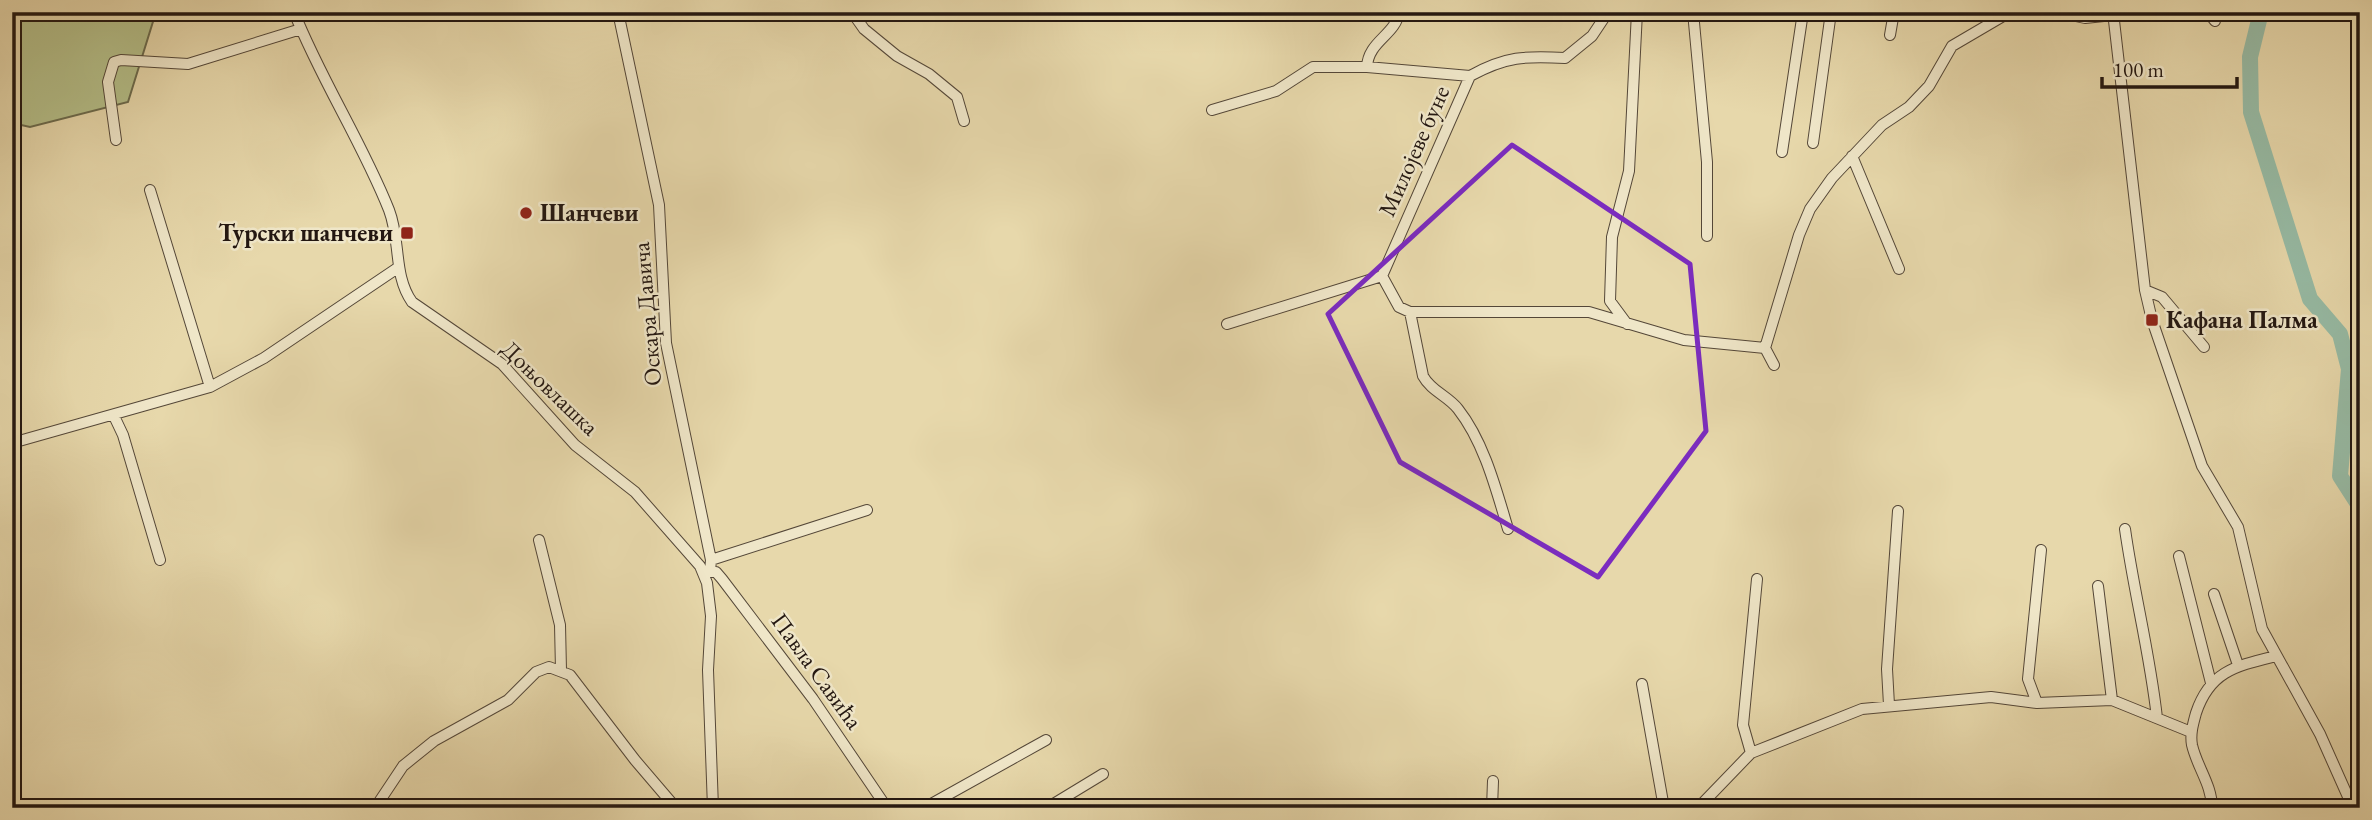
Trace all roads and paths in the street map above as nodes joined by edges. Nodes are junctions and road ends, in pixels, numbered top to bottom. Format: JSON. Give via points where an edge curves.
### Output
{"nodes":[{"id":1,"x":295,"y":12,"type":"edge"},
{"id":2,"x":618,"y":12,"type":"edge"},
{"id":3,"x":852,"y":12,"type":"edge"},
{"id":4,"x":1399,"y":12,"type":"edge"},
{"id":5,"x":1608,"y":12,"type":"edge"},
{"id":6,"x":1637,"y":12,"type":"edge"},
{"id":7,"x":1693,"y":12,"type":"edge"},
{"id":8,"x":1803,"y":12,"type":"edge"},
{"id":9,"x":1831,"y":12,"type":"edge"},
{"id":10,"x":1894,"y":12,"type":"edge"},
{"id":11,"x":2010,"y":12,"type":"edge"},
{"id":12,"x":2057,"y":12,"type":"edge"},
{"id":13,"x":2113,"y":13,"type":"edge"},
{"id":14,"x":301,"y":29,"type":"junction"},
{"id":15,"x":1890,"y":34,"type":"dead end"},
{"id":16,"x":1367,"y":66,"type":"junction"},
{"id":17,"x":1470,"y":76,"type":"junction"},
{"id":18,"x":1212,"y":110,"type":"dead end"},
{"id":19,"x":964,"y":121,"type":"dead end"},
{"id":20,"x":116,"y":140,"type":"dead end"},
{"id":21,"x":1813,"y":143,"type":"dead end"},
{"id":22,"x":1782,"y":152,"type":"dead end"},
{"id":23,"x":1852,"y":156,"type":"junction"},
{"id":24,"x":150,"y":190,"type":"dead end"},
{"id":25,"x":1707,"y":236,"type":"dead end"},
{"id":26,"x":399,"y":267,"type":"junction"},
{"id":27,"x":1899,"y":269,"type":"dead end"},
{"id":28,"x":1382,"y":276,"type":"junction"},
{"id":29,"x":2145,"y":290,"type":"junction"},
{"id":30,"x":1410,"y":313,"type":"junction"},
{"id":31,"x":1227,"y":324,"type":"dead end"},
{"id":32,"x":1627,"y":325,"type":"junction"},
{"id":33,"x":2204,"y":347,"type":"dead end"},
{"id":34,"x":1765,"y":348,"type":"junction"},
{"id":35,"x":1774,"y":365,"type":"dead end"},
{"id":36,"x":210,"y":387,"type":"junction"},
{"id":37,"x":114,"y":416,"type":"junction"},
{"id":38,"x":2360,"y":422,"type":"edge"},
{"id":39,"x":12,"y":443,"type":"edge"},
{"id":40,"x":2360,"y":459,"type":"edge"},
{"id":41,"x":867,"y":510,"type":"dead end"},
{"id":42,"x":1898,"y":511,"type":"dead end"},
{"id":43,"x":1508,"y":528,"type":"dead end"},
{"id":44,"x":2125,"y":529,"type":"dead end"},
{"id":45,"x":539,"y":540,"type":"dead end"},
{"id":46,"x":2041,"y":550,"type":"dead end"},
{"id":47,"x":2179,"y":556,"type":"dead end"},
{"id":48,"x":160,"y":560,"type":"dead end"},
{"id":49,"x":709,"y":568,"type":"junction"},
{"id":50,"x":1757,"y":579,"type":"dead end"},
{"id":51,"x":2098,"y":586,"type":"dead end"},
{"id":52,"x":2214,"y":594,"type":"dead end"},
{"id":53,"x":2276,"y":656,"type":"junction"},
{"id":54,"x":2238,"y":665,"type":"junction"},
{"id":55,"x":561,"y":670,"type":"junction"},
{"id":56,"x":2211,"y":683,"type":"junction"},
{"id":57,"x":1642,"y":684,"type":"dead end"},
{"id":58,"x":2112,"y":700,"type":"junction"},
{"id":59,"x":2037,"y":703,"type":"junction"},
{"id":60,"x":1889,"y":705,"type":"junction"},
{"id":61,"x":2157,"y":718,"type":"junction"},
{"id":62,"x":2191,"y":732,"type":"junction"},
{"id":63,"x":1046,"y":740,"type":"dead end"},
{"id":64,"x":1751,"y":753,"type":"junction"},
{"id":65,"x":1103,"y":774,"type":"dead end"},
{"id":66,"x":1493,"y":782,"type":"dead end"},
{"id":67,"x":375,"y":808,"type":"edge"},
{"id":68,"x":676,"y":808,"type":"edge"},
{"id":69,"x":713,"y":808,"type":"edge"},
{"id":70,"x":887,"y":808,"type":"edge"},
{"id":71,"x":924,"y":808,"type":"edge"},
{"id":72,"x":1047,"y":808,"type":"edge"},
{"id":73,"x":1492,"y":808,"type":"edge"},
{"id":74,"x":1664,"y":808,"type":"edge"},
{"id":75,"x":1698,"y":808,"type":"edge"},
{"id":76,"x":2212,"y":808,"type":"edge"},
{"id":77,"x":2353,"y":808,"type":"edge"}],
"edges":[{"from":1,"to":14,"type":"street","name":"Доњовлашка"},
{"from":2,"to":49,"type":"street","name":"Оскара Давича","via":[[659,205],[668,356]]},
{"from":3,"to":19,"type":"street","via":[[864,29],[897,56],[957,97]]},
{"from":4,"to":16,"type":"street","via":[[1397,24],[1372,46]]},
{"from":5,"to":17,"type":"street","name":"Милојеве буне","via":[[1592,36],[1565,58],[1520,56]]},
{"from":6,"to":32,"type":"street","via":[[1629,171],[1612,237],[1611,262],[1610,301]]},
{"from":7,"to":25,"type":"street","via":[[1707,162]]},
{"from":8,"to":22,"type":"street"},
{"from":9,"to":21,"type":"street"},
{"from":10,"to":15,"type":"street"},
{"from":11,"to":23,"type":"street","via":[[1952,46],[1929,86]]},
{"from":12,"to":13,"type":"street","via":[[2085,18]]},
{"from":13,"to":29,"type":"street"},
{"from":14,"to":20,"type":"street","via":[[188,64],[114,62],[108,82]]},
{"from":14,"to":26,"type":"street","name":"Доњовлашка","via":[[389,210]]},
{"from":16,"to":17,"type":"street"},
{"from":16,"to":18,"type":"street","via":[[1312,67],[1276,91]]},
{"from":17,"to":28,"type":"street","name":"Милојеве буне"},
{"from":23,"to":27,"type":"street"},
{"from":23,"to":34,"type":"street","via":[[1810,209],[1798,235]]},
{"from":24,"to":36,"type":"street"},
{"from":26,"to":36,"type":"street","via":[[264,358]]},
{"from":26,"to":49,"type":"street","name":"Доњовлашка","via":[[402,287],[412,302],[502,363],[575,445],[635,492]]},
{"from":28,"to":30,"type":"street","via":[[1399,307]]},
{"from":28,"to":31,"type":"street"},
{"from":29,"to":33,"type":"street","via":[[2162,297]]},
{"from":29,"to":53,"type":"street","via":[[2202,466],[2238,527],[2262,629]]},
{"from":30,"to":32,"type":"street","via":[[1589,312]]},
{"from":30,"to":43,"type":"street","via":[[1427,385],[1457,407],[1474,433]]},
{"from":32,"to":34,"type":"street","via":[[1684,341]]},
{"from":34,"to":35,"type":"street"},
{"from":36,"to":37,"type":"street"},
{"from":37,"to":39,"type":"street"},
{"from":37,"to":48,"type":"street"},
{"from":38,"to":40,"type":"street"},
{"from":41,"to":49,"type":"street"},
{"from":42,"to":60,"type":"street","via":[[1887,669]]},
{"from":44,"to":61,"type":"street"},
{"from":45,"to":55,"type":"street","via":[[561,625]]},
{"from":46,"to":59,"type":"street","via":[[2028,679]]},
{"from":47,"to":56,"type":"street"},
{"from":49,"to":69,"type":"street"},
{"from":49,"to":70,"type":"street","name":"Павла Савића","via":[[813,699]]},
{"from":50,"to":64,"type":"street","via":[[1743,725]]},
{"from":51,"to":58,"type":"street"},
{"from":52,"to":54,"type":"street"},
{"from":53,"to":54,"type":"street"},
{"from":53,"to":77,"type":"street","via":[[2320,734]]},
{"from":54,"to":56,"type":"street"},
{"from":55,"to":67,"type":"street","via":[[542,668],[508,700],[434,741],[402,766]]},
{"from":55,"to":68,"type":"street","via":[[570,675]]},
{"from":56,"to":62,"type":"street"},
{"from":57,"to":74,"type":"street"},
{"from":58,"to":59,"type":"street"},
{"from":58,"to":61,"type":"street"},
{"from":59,"to":60,"type":"street","via":[[1992,697]]},
{"from":60,"to":64,"type":"street","via":[[1862,709]]},
{"from":61,"to":62,"type":"street"},
{"from":62,"to":76,"type":"street","via":[[2212,794]]},
{"from":63,"to":71,"type":"street"},
{"from":64,"to":75,"type":"street"},
{"from":65,"to":72,"type":"street"},
{"from":66,"to":73,"type":"street"}]}
